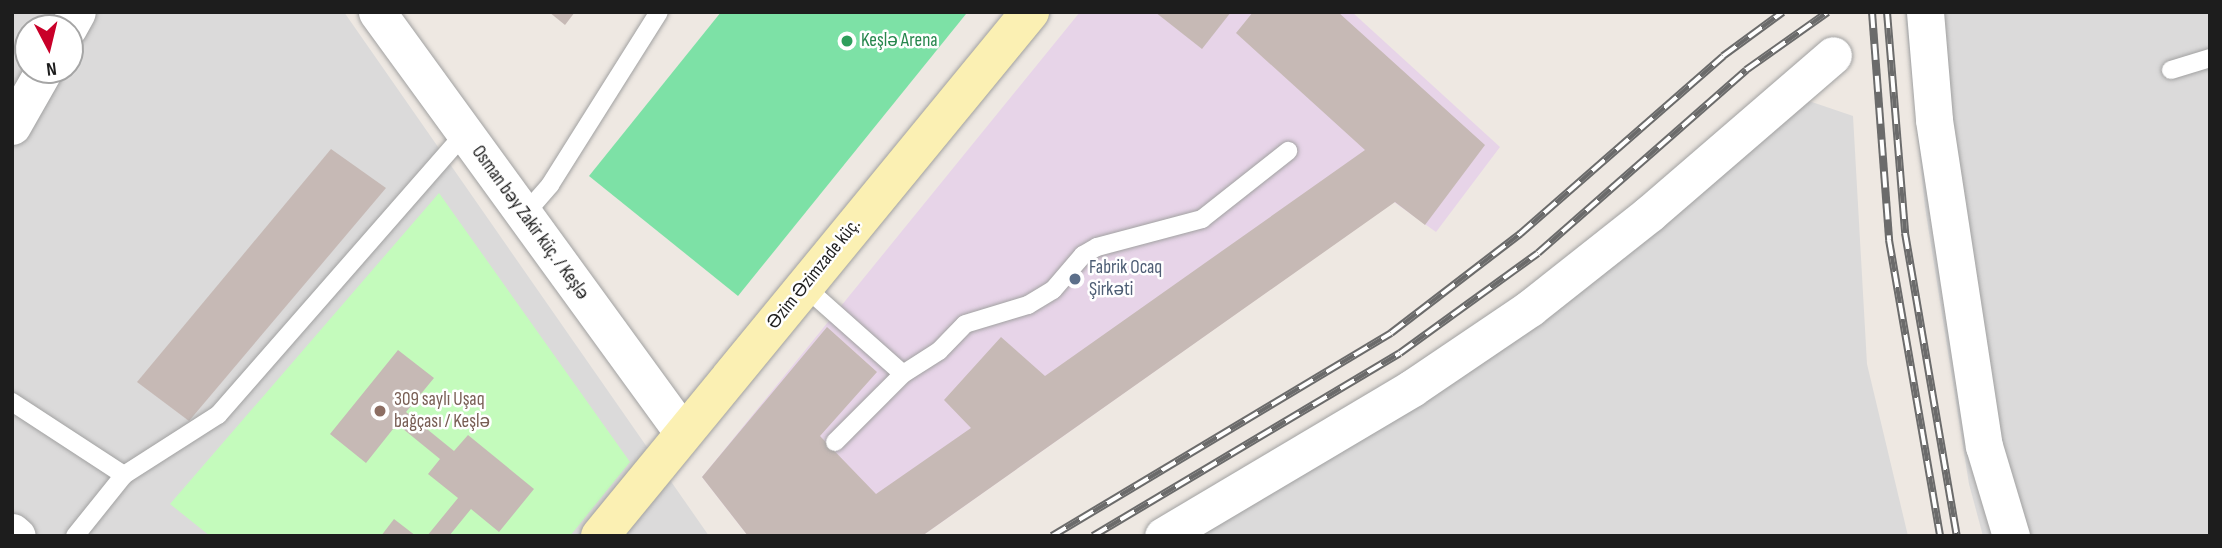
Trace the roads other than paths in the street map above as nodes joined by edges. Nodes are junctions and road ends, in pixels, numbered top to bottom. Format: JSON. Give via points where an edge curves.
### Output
{"nodes":[{"id":1,"x":377,"y":12,"type":"edge"},
{"id":2,"x":659,"y":12,"type":"edge"},
{"id":3,"x":1030,"y":12,"type":"edge"},
{"id":4,"x":1925,"y":12,"type":"edge"},
{"id":5,"x":1833,"y":55,"type":"dead end"},
{"id":6,"x":2210,"y":58,"type":"edge"},
{"id":7,"x":2171,"y":70,"type":"dead end"},
{"id":8,"x":36,"y":84,"type":"edge"},
{"id":9,"x":12,"y":126,"type":"edge"},
{"id":10,"x":465,"y":133,"type":"junction"},
{"id":11,"x":1288,"y":150,"type":"dead end"},
{"id":12,"x":524,"y":215,"type":"junction"},
{"id":13,"x":804,"y":286,"type":"junction"},
{"id":14,"x":903,"y":374,"type":"junction"},
{"id":15,"x":12,"y":402,"type":"edge"},
{"id":16,"x":683,"y":433,"type":"junction"},
{"id":17,"x":835,"y":442,"type":"dead end"},
{"id":18,"x":124,"y":475,"type":"junction"},
{"id":19,"x":12,"y":532,"type":"edge"},
{"id":20,"x":17,"y":536,"type":"edge"},
{"id":21,"x":75,"y":536,"type":"edge"},
{"id":22,"x":600,"y":536,"type":"edge"},
{"id":23,"x":1163,"y":536,"type":"edge"},
{"id":24,"x":2011,"y":536,"type":"edge"}],
"edges":[{"from":1,"to":10,"type":"street","name":"Osman bəy Zakir küç. / Keşlə"},
{"from":2,"to":12,"type":"lane","via":[[550,185]]},
{"from":3,"to":13,"type":"street","name":"Əzim Əzimzade küç."},
{"from":4,"to":24,"type":"street","via":[[1934,120],[1984,446]]},
{"from":5,"to":23,"type":"street","via":[[1649,214],[1530,308],[1412,388]]},
{"from":6,"to":7,"type":"lane"},
{"from":8,"to":9,"type":"street"},
{"from":10,"to":12,"type":"street","name":"Osman bəy Zakir küç. / Keşlə"},
{"from":10,"to":18,"type":"lane","via":[[218,415]]},
{"from":11,"to":14,"type":"lane","via":[[1202,219],[1097,247],[1083,255],[1053,290],[1028,305],[965,324],[939,351]]},
{"from":12,"to":16,"type":"street","name":"Osman bəy Zakir küç. / Keşlə"},
{"from":13,"to":14,"type":"lane"},
{"from":13,"to":16,"type":"street","name":"Əzim Əzimzade küç."},
{"from":14,"to":17,"type":"lane"},
{"from":15,"to":18,"type":"lane"},
{"from":16,"to":22,"type":"street","name":"Əzim Əzimzade küç."},
{"from":18,"to":21,"type":"lane"},
{"from":19,"to":20,"type":"street"}]}
